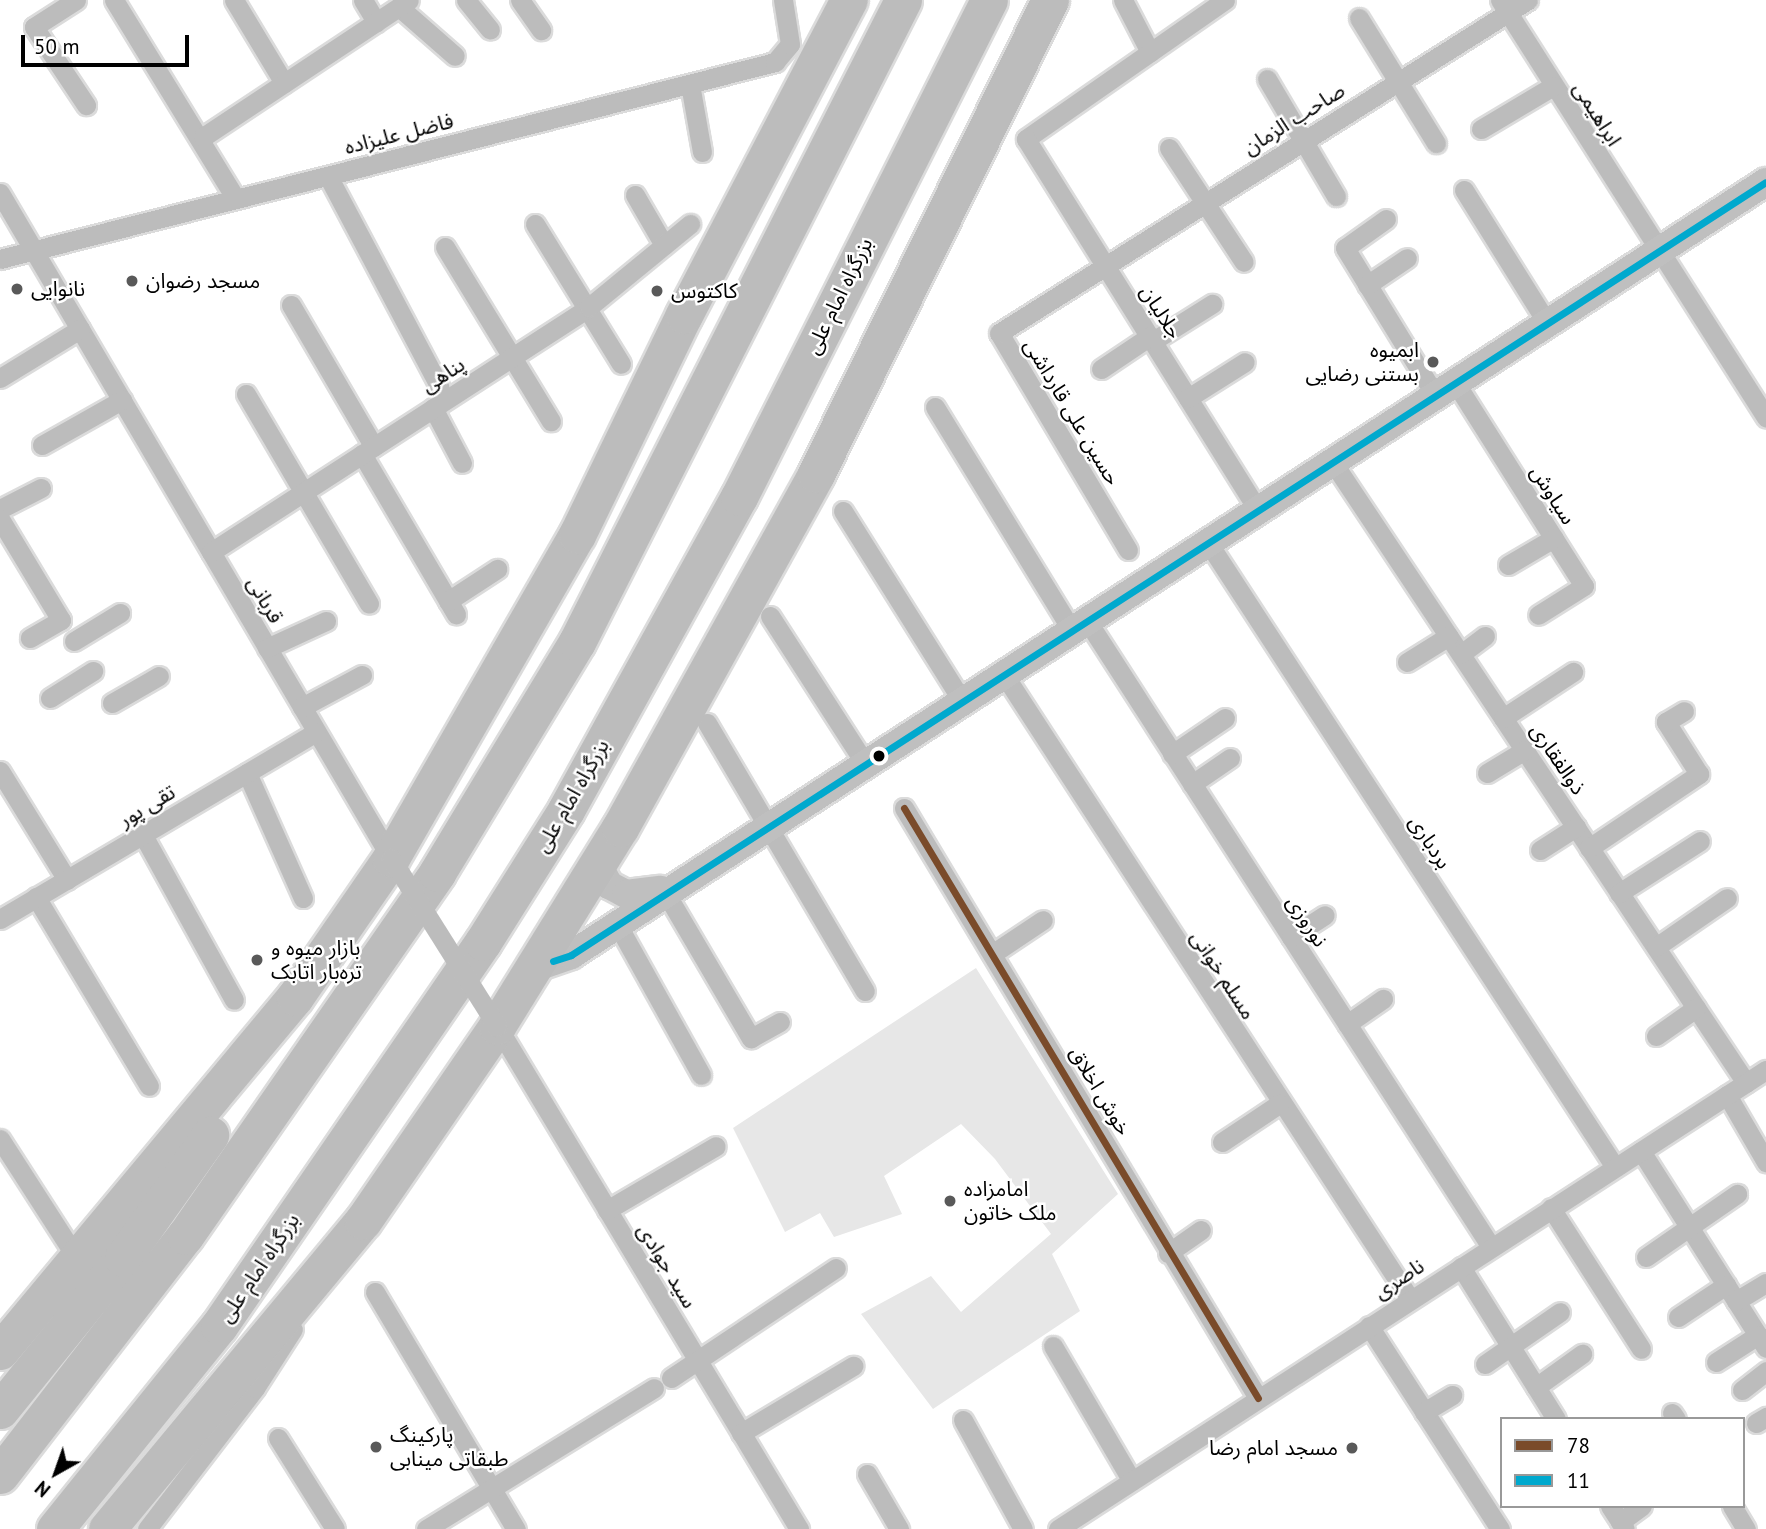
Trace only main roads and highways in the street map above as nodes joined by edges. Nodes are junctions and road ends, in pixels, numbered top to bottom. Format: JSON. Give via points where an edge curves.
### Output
{"nodes":[{"id":1,"x":849,"y":0,"type":"edge"},
{"id":2,"x":903,"y":0,"type":"edge"},
{"id":3,"x":989,"y":0,"type":"edge"},
{"id":4,"x":1050,"y":0,"type":"edge"},
{"id":5,"x":1766,"y":182,"type":"edge"},
{"id":6,"x":598,"y":865,"type":"junction"},
{"id":7,"x":664,"y":890,"type":"junction"},
{"id":8,"x":534,"y":968,"type":"junction"},
{"id":9,"x":295,"y":997,"type":"junction"},
{"id":10,"x":0,"y":1351,"type":"edge"},
{"id":11,"x":0,"y":1410,"type":"edge"},
{"id":12,"x":0,"y":1475,"type":"edge"},
{"id":13,"x":55,"y":1529,"type":"edge"},
{"id":14,"x":107,"y":1529,"type":"edge"}],
"edges":[{"from":1,"to":9,"type":"highway","via":[[684,315],[577,535],[391,858]]},
{"from":2,"to":12,"type":"highway","via":[[577,642],[437,873],[186,1236]]},
{"from":3,"to":13,"type":"highway","name":"بزرگراه امام علی","via":[[739,497],[566,810],[483,942],[219,1326]]},
{"from":4,"to":6,"type":"highway","via":[[816,474],[684,720]]},
{"from":5,"to":7,"type":"main road"},
{"from":6,"to":7,"type":"main road","via":[[609,885],[626,894]]},
{"from":6,"to":8,"type":"highway"},
{"from":7,"to":8,"type":"main road","via":[[570,955]]},
{"from":8,"to":14,"type":"highway","via":[[363,1221]]},
{"from":9,"to":10,"type":"highway","via":[[68,1247]]},
{"from":9,"to":11,"type":"highway","via":[[250,1079],[211,1135],[123,1258]]}]}
